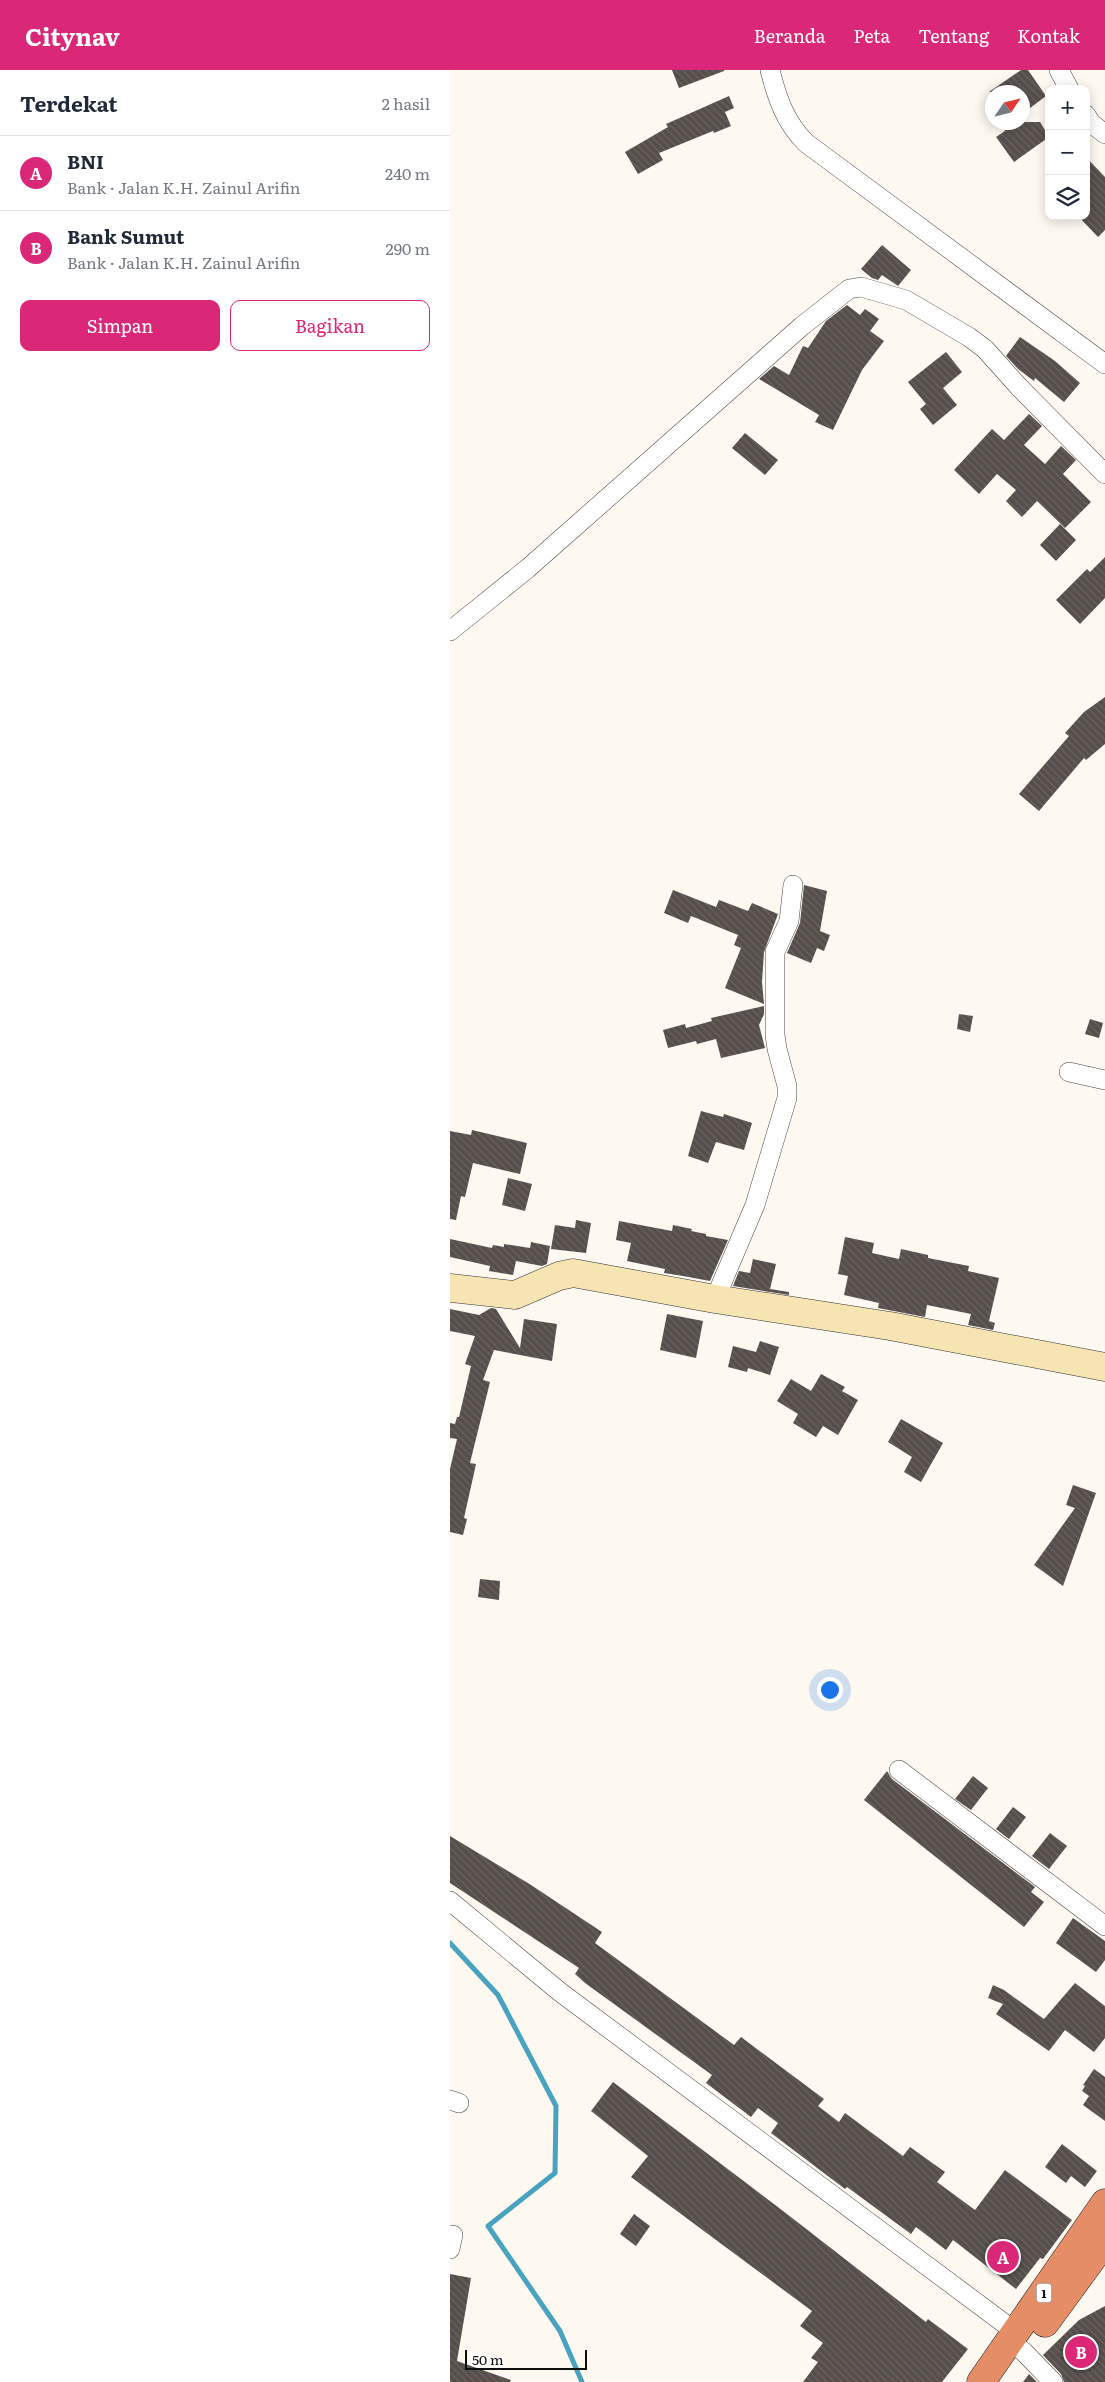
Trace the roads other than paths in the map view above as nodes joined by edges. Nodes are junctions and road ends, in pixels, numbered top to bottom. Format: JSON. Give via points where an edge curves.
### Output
{"nodes":[{"id":1,"x":770,"y":70,"type":"edge"},
{"id":2,"x":1058,"y":70,"type":"edge"},
{"id":3,"x":1067,"y":85,"type":"edge"},
{"id":4,"x":1090,"y":121,"type":"edge"},
{"id":5,"x":1105,"y":134,"type":"edge"},
{"id":6,"x":1105,"y":364,"type":"edge"},
{"id":7,"x":1105,"y":474,"type":"edge"},
{"id":8,"x":450,"y":631,"type":"edge"},
{"id":9,"x":793,"y":885,"type":"dead end"},
{"id":10,"x":1069,"y":1072,"type":"dead end"},
{"id":11,"x":1105,"y":1080,"type":"edge"},
{"id":12,"x":450,"y":1288,"type":"edge"},
{"id":13,"x":715,"y":1299,"type":"junction"},
{"id":14,"x":1105,"y":1367,"type":"edge"},
{"id":15,"x":899,"y":1770,"type":"dead end"},
{"id":16,"x":450,"y":1901,"type":"edge"},
{"id":17,"x":1105,"y":1926,"type":"edge"},
{"id":18,"x":1105,"y":2204,"type":"edge"},
{"id":19,"x":1105,"y":2241,"type":"edge"},
{"id":20,"x":1017,"y":2342,"type":"junction"},
{"id":21,"x":981,"y":2382,"type":"edge"},
{"id":22,"x":1003,"y":2382,"type":"edge"},
{"id":23,"x":1053,"y":2382,"type":"edge"}],
"edges":[{"from":1,"to":6,"type":"street","via":[[778,102],[787,121],[806,143]]},
{"from":2,"to":3,"type":"street"},
{"from":4,"to":5,"type":"street"},
{"from":7,"to":8,"type":"street","via":[[977,342],[906,300],[862,287],[849,289],[795,332],[527,569]]},
{"from":9,"to":13,"type":"street","via":[[790,921],[775,952],[775,1035],[787,1098],[755,1205]]},
{"from":10,"to":11,"type":"street"},
{"from":12,"to":13,"type":"street","via":[[515,1295],[573,1273]]},
{"from":13,"to":14,"type":"street","via":[[890,1326]]},
{"from":15,"to":17,"type":"street"},
{"from":16,"to":20,"type":"street","via":[[560,1992]]},
{"from":18,"to":20,"type":"highway","number":"1"},
{"from":19,"to":20,"type":"highway","number":"1"},
{"from":20,"to":21,"type":"highway","number":"1"},
{"from":20,"to":22,"type":"highway","number":"1"},
{"from":20,"to":23,"type":"street"}]}
